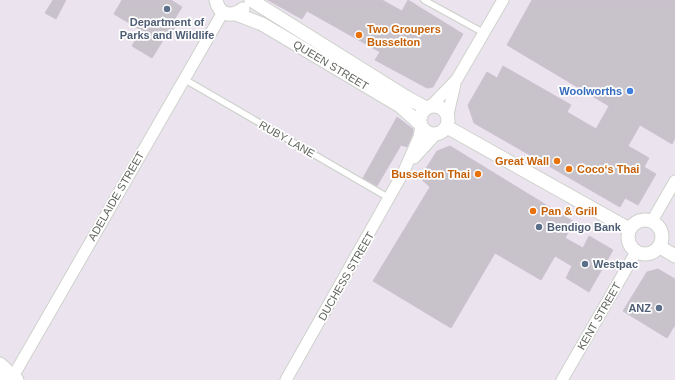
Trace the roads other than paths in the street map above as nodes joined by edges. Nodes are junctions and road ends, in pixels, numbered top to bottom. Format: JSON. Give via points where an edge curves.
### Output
{"nodes":[{"id":1,"x":246,"y":0,"type":"edge"},
{"id":2,"x":250,"y":0,"type":"edge"},
{"id":3,"x":424,"y":0,"type":"edge"},
{"id":4,"x":503,"y":0,"type":"edge"},
{"id":5,"x":217,"y":3,"type":"edge"},
{"id":6,"x":236,"y":14,"type":"junction"},
{"id":7,"x":484,"y":33,"type":"junction"},
{"id":8,"x":184,"y":79,"type":"junction"},
{"id":9,"x":457,"y":79,"type":"junction"},
{"id":10,"x":429,"y":107,"type":"junction"},
{"id":11,"x":420,"y":124,"type":"junction"},
{"id":12,"x":444,"y":125,"type":"junction"},
{"id":13,"x":404,"y":171,"type":"junction"},
{"id":14,"x":675,"y":181,"type":"edge"},
{"id":15,"x":390,"y":198,"type":"junction"},
{"id":16,"x":652,"y":221,"type":"junction"},
{"id":17,"x":629,"y":230,"type":"junction"},
{"id":18,"x":660,"y":247,"type":"junction"},
{"id":19,"x":636,"y":252,"type":"junction"},
{"id":20,"x":675,"y":256,"type":"edge"},
{"id":21,"x":0,"y":364,"type":"edge"},
{"id":22,"x":9,"y":379,"type":"edge"},
{"id":23,"x":286,"y":380,"type":"edge"},
{"id":24,"x":562,"y":380,"type":"edge"}],
"edges":[{"from":1,"to":6,"type":"street","via":[[243,9]]},
{"from":2,"to":10,"type":"street","name":"QUEEN STREET","via":[[406,97]]},
{"from":3,"to":7,"type":"lane"},
{"from":4,"to":7,"type":"street","name":"DUCHESS STREET"},
{"from":5,"to":6,"type":"street","name":"QUEEN STREET","via":[[231,15]]},
{"from":5,"to":8,"type":"street","name":"ADELAIDE STREET"},
{"from":6,"to":11,"type":"street","name":"QUEEN STREET","via":[[262,24],[400,106]]},
{"from":7,"to":9,"type":"street","name":"DUCHESS STREET"},
{"from":8,"to":15,"type":"lane","name":"RUBY LANE"},
{"from":8,"to":22,"type":"street","name":"ADELAIDE STREET"},
{"from":9,"to":10,"type":"street","name":"DUCHESS STREET"},
{"from":9,"to":12,"type":"street","name":"DUCHESS STREET"},
{"from":10,"to":11,"type":"street","via":[[422,112]]},
{"from":10,"to":12,"type":"street","via":[[438,106],[444,109]]},
{"from":11,"to":12,"type":"street","via":[[430,134]]},
{"from":11,"to":13,"type":"street","name":"DUCHESS STREET","via":[[417,141]]},
{"from":12,"to":13,"type":"street","name":"DUCHESS STREET"},
{"from":12,"to":17,"type":"street"},
{"from":13,"to":15,"type":"street","name":"DUCHESS STREET"},
{"from":14,"to":16,"type":"street"},
{"from":15,"to":23,"type":"street","name":"DUCHESS STREET"},
{"from":16,"to":17,"type":"street","via":[[640,220]]},
{"from":16,"to":18,"type":"street","via":[[662,231]]},
{"from":17,"to":19,"type":"street","via":[[629,245]]},
{"from":18,"to":19,"type":"street","via":[[648,254]]},
{"from":18,"to":20,"type":"street"},
{"from":19,"to":24,"type":"street","name":"KENT STREET"},
{"from":21,"to":22,"type":"street"}]}
